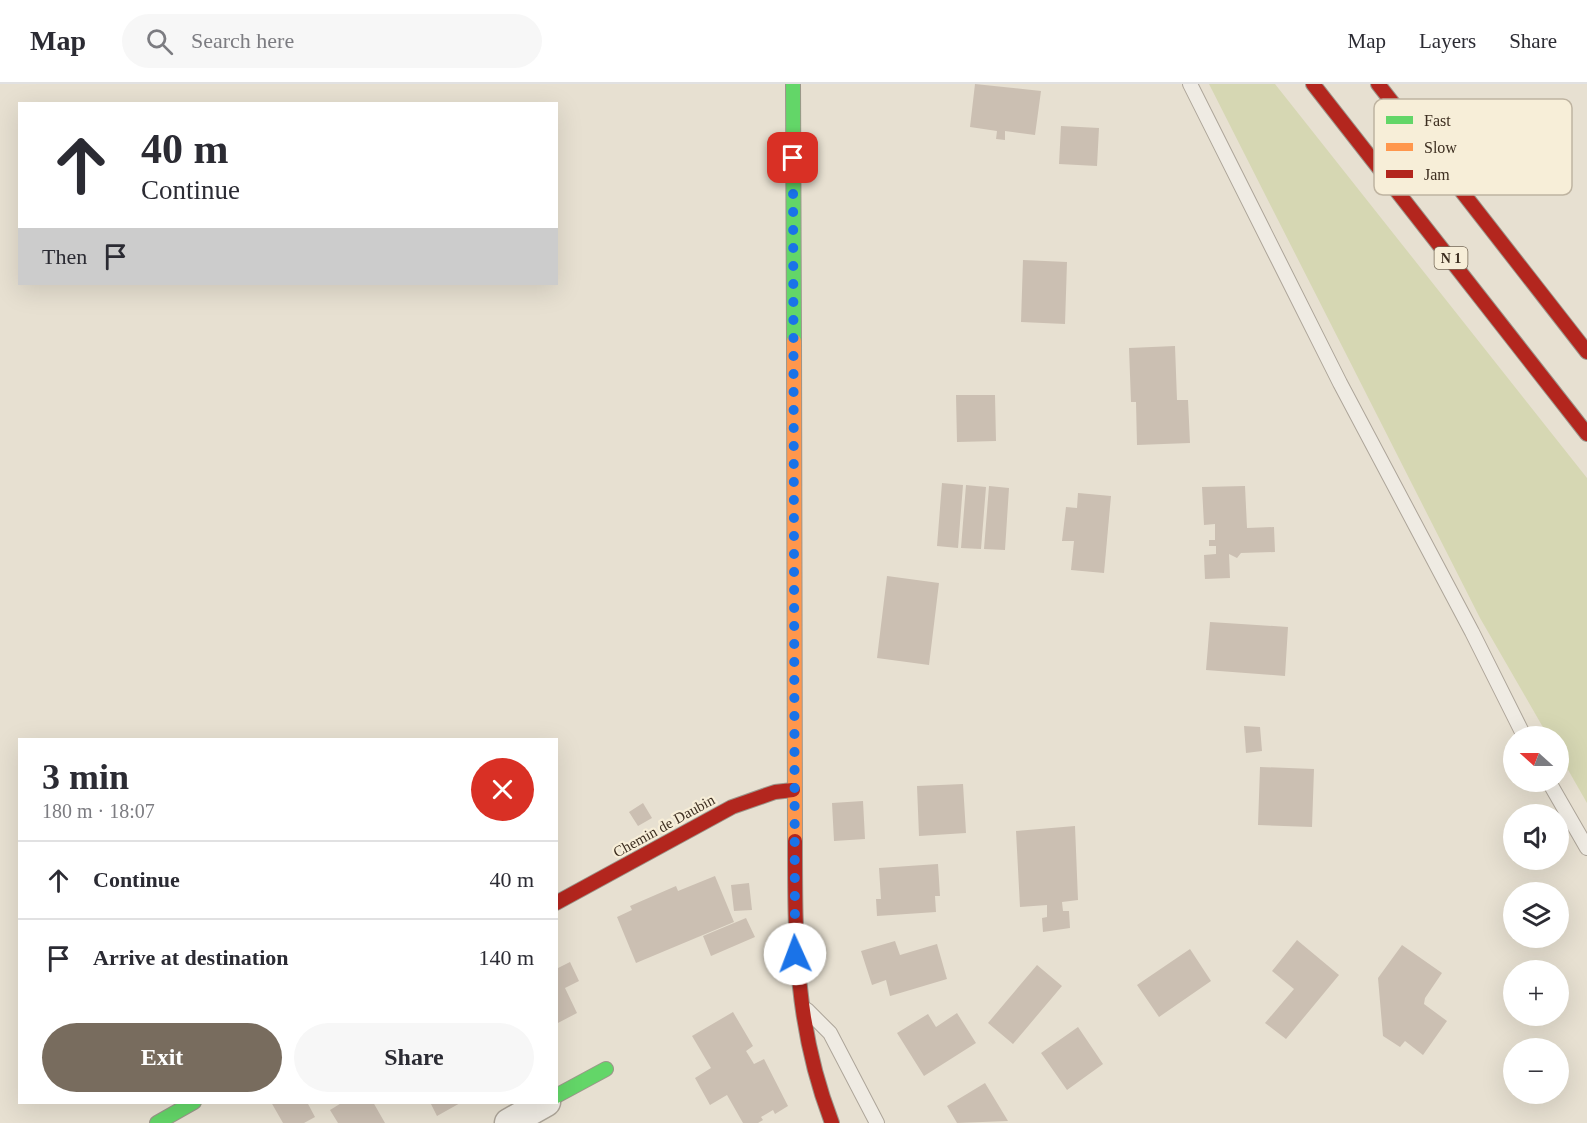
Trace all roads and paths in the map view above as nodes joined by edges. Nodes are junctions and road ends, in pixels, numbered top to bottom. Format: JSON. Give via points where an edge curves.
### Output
{"nodes":[{"id":1,"x":793,"y":84,"type":"edge"},
{"id":2,"x":1190,"y":84,"type":"edge"},
{"id":3,"x":1313,"y":84,"type":"edge"},
{"id":4,"x":1378,"y":84,"type":"edge"},
{"id":5,"x":1390,"y":99,"type":"edge"},
{"id":6,"x":1374,"y":162,"type":"edge"},
{"id":7,"x":1400,"y":195,"type":"edge"},
{"id":8,"x":1465,"y":195,"type":"edge"},
{"id":9,"x":1587,"y":352,"type":"edge"},
{"id":10,"x":1587,"y":434,"type":"edge"},
{"id":11,"x":1519,"y":726,"type":"edge"},
{"id":12,"x":793,"y":790,"type":"junction"},
{"id":13,"x":1555,"y":792,"type":"edge"},
{"id":14,"x":1587,"y":848,"type":"edge"},
{"id":15,"x":558,"y":902,"type":"edge"},
{"id":16,"x":799,"y":1002,"type":"junction"},
{"id":17,"x":606,"y":1069,"type":"dead end"},
{"id":18,"x":558,"y":1095,"type":"edge"},
{"id":19,"x":190,"y":1104,"type":"edge"},
{"id":20,"x":542,"y":1104,"type":"edge"},
{"id":21,"x":157,"y":1123,"type":"edge"},
{"id":22,"x":509,"y":1123,"type":"edge"},
{"id":23,"x":832,"y":1123,"type":"edge"},
{"id":24,"x":877,"y":1123,"type":"edge"}],
"edges":[{"from":1,"to":12,"type":"main road"},
{"from":2,"to":11,"type":"lane"},
{"from":3,"to":6,"type":"main road","number":"N 1"},
{"from":4,"to":5,"type":"main road"},
{"from":7,"to":10,"type":"main road","number":"N 1"},
{"from":8,"to":9,"type":"main road"},
{"from":12,"to":15,"type":"main road","name":"Chemin de Daubin","via":[[732,807]]},
{"from":12,"to":16,"type":"main road"},
{"from":13,"to":14,"type":"lane"},
{"from":16,"to":23,"type":"main road","via":[[812,1070]]},
{"from":16,"to":24,"type":"lane","via":[[830,1033]]},
{"from":17,"to":18,"type":"main road"},
{"from":19,"to":21,"type":"main road"},
{"from":20,"to":22,"type":"street"}]}
